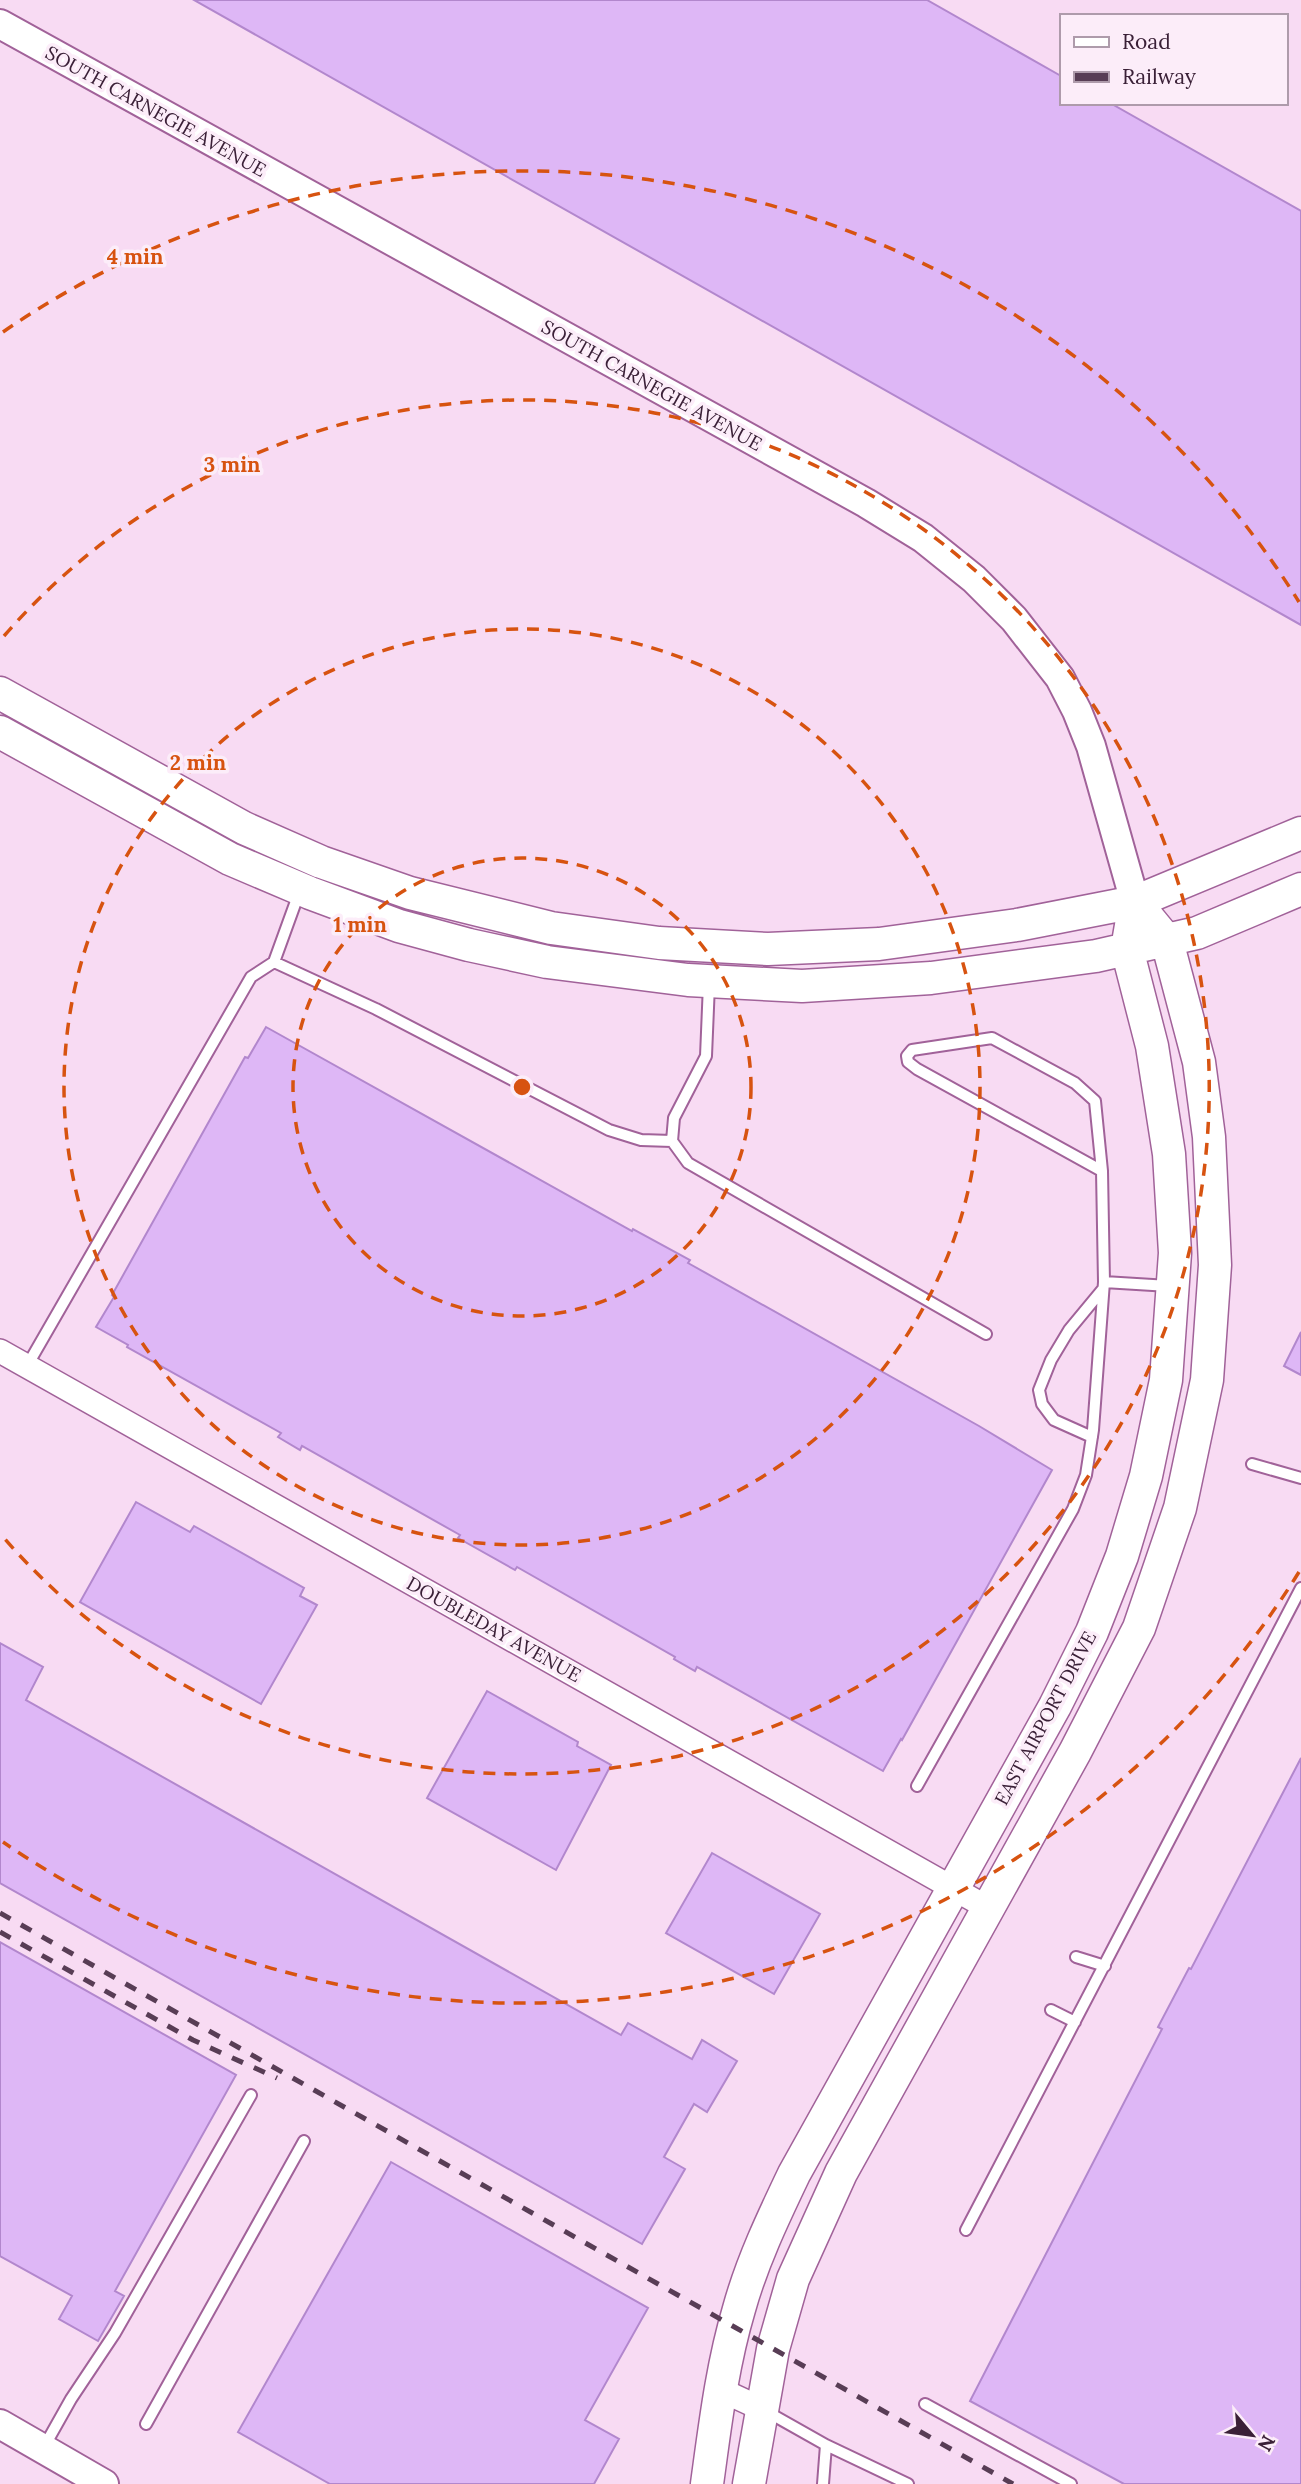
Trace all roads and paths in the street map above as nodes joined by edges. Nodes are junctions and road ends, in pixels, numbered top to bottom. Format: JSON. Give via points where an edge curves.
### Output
{"nodes":[{"id":1,"x":0,"y":24,"type":"edge"},
{"id":2,"x":0,"y":693,"type":"edge"},
{"id":3,"x":0,"y":732,"type":"edge"},
{"id":4,"x":1301,"y":833,"type":"edge"},
{"id":5,"x":300,"y":889,"type":"junction"},
{"id":6,"x":1301,"y":890,"type":"edge"},
{"id":7,"x":1135,"y":902,"type":"junction"},
{"id":8,"x":1167,"y":941,"type":"junction"},
{"id":9,"x":1127,"y":949,"type":"junction"},
{"id":10,"x":274,"y":962,"type":"junction"},
{"id":11,"x":709,"y":981,"type":"junction"},
{"id":12,"x":672,"y":1141,"type":"junction"},
{"id":13,"x":1102,"y":1171,"type":"junction"},
{"id":14,"x":1104,"y":1285,"type":"junction"},
{"id":15,"x":1172,"y":1287,"type":"junction"},
{"id":16,"x":986,"y":1334,"type":"dead end"},
{"id":17,"x":0,"y":1351,"type":"edge"},
{"id":18,"x":27,"y":1366,"type":"junction"},
{"id":19,"x":1092,"y":1437,"type":"junction"},
{"id":20,"x":1252,"y":1464,"type":"dead end"},
{"id":21,"x":1301,"y":1478,"type":"edge"},
{"id":22,"x":1301,"y":1588,"type":"edge"},
{"id":23,"x":917,"y":1786,"type":"dead end"},
{"id":24,"x":953,"y":1888,"type":"junction"},
{"id":25,"x":988,"y":1908,"type":"junction"},
{"id":26,"x":1076,"y":1957,"type":"dead end"},
{"id":27,"x":1105,"y":1966,"type":"junction"},
{"id":28,"x":1051,"y":2010,"type":"dead end"},
{"id":29,"x":1075,"y":2022,"type":"junction"},
{"id":30,"x":251,"y":2095,"type":"dead end"},
{"id":31,"x":304,"y":2141,"type":"dead end"},
{"id":32,"x":966,"y":2230,"type":"dead end"},
{"id":33,"x":720,"y":2390,"type":"junction"},
{"id":34,"x":925,"y":2404,"type":"dead end"},
{"id":35,"x":762,"y":2409,"type":"junction"},
{"id":36,"x":0,"y":2424,"type":"edge"},
{"id":37,"x":146,"y":2424,"type":"dead end"},
{"id":38,"x":826,"y":2445,"type":"junction"},
{"id":39,"x":43,"y":2449,"type":"junction"},
{"id":40,"x":104,"y":2484,"type":"edge"},
{"id":41,"x":707,"y":2484,"type":"edge"},
{"id":42,"x":749,"y":2484,"type":"edge"},
{"id":43,"x":823,"y":2484,"type":"edge"},
{"id":44,"x":908,"y":2484,"type":"edge"},
{"id":45,"x":1071,"y":2484,"type":"edge"}],
"edges":[{"from":1,"to":7,"type":"street","name":"SOUTH CARNEGIE AVENUE","via":[[923,538],[1014,618],[1060,678],[1091,746]]},
{"from":2,"to":7,"type":"main road","via":[[243,828],[321,862],[410,894],[551,928],[659,943],[768,949],[879,944],[1017,925]]},
{"from":3,"to":5,"type":"main road","via":[[230,859]]},
{"from":4,"to":7,"type":"main road"},
{"from":5,"to":10,"type":"lane"},
{"from":5,"to":11,"type":"main road","via":[[400,926],[469,945],[547,962]]},
{"from":6,"to":8,"type":"main road"},
{"from":7,"to":8,"type":"main road"},
{"from":7,"to":9,"type":"main road","name":"EAST AIRPORT DRIVE"},
{"from":8,"to":9,"type":"main road"},
{"from":8,"to":25,"type":"main road","via":[[1199,1062],[1209,1137],[1215,1265],[1207,1380],[1180,1508],[1139,1628]]},
{"from":9,"to":11,"type":"main road","via":[[931,978],[802,986]]},
{"from":9,"to":15,"type":"main road","name":"EAST AIRPORT DRIVE","via":[[1152,1046],[1169,1154],[1175,1253]]},
{"from":10,"to":12,"type":"lane","via":[[376,1009],[609,1130],[641,1140]]},
{"from":10,"to":18,"type":"lane","via":[[251,977]]},
{"from":11,"to":12,"type":"lane","via":[[706,1056],[674,1118]]},
{"from":12,"to":16,"type":"lane","via":[[688,1163]]},
{"from":13,"to":13,"type":"lane","via":[[1095,1101],[1075,1083],[992,1038],[912,1050],[907,1055],[917,1069]]},
{"from":13,"to":14,"type":"lane"},
{"from":14,"to":15,"type":"lane"},
{"from":14,"to":19,"type":"lane"},
{"from":14,"to":19,"type":"lane","via":[[1069,1330],[1039,1390],[1042,1404],[1054,1420]]},
{"from":15,"to":24,"type":"main road","name":"EAST AIRPORT DRIVE","via":[[1166,1380],[1146,1476],[1122,1556],[1092,1632],[1055,1706]]},
{"from":17,"to":18,"type":"street","name":"DOUBLEDAY AVENUE"},
{"from":18,"to":24,"type":"street","name":"DOUBLEDAY AVENUE"},
{"from":19,"to":23,"type":"lane","via":[[1086,1475],[1073,1508]]},
{"from":20,"to":21,"type":"lane"},
{"from":22,"to":27,"type":"lane"},
{"from":24,"to":25,"type":"street","name":"DOUBLEDAY AVENUE"},
{"from":24,"to":33,"type":"main road","name":"EAST AIRPORT DRIVE","via":[[782,2198],[738,2310]]},
{"from":25,"to":35,"type":"main road","via":[[825,2208],[787,2297]]},
{"from":26,"to":27,"type":"lane"},
{"from":27,"to":29,"type":"lane"},
{"from":28,"to":29,"type":"lane"},
{"from":29,"to":32,"type":"lane"},
{"from":30,"to":39,"type":"lane"},
{"from":31,"to":37,"type":"lane"},
{"from":33,"to":35,"type":"street"},
{"from":33,"to":41,"type":"main road","name":"EAST AIRPORT DRIVE"},
{"from":34,"to":45,"type":"lane"},
{"from":35,"to":38,"type":"lane"},
{"from":35,"to":42,"type":"main road"},
{"from":36,"to":39,"type":"street"},
{"from":38,"to":43,"type":"lane"},
{"from":38,"to":44,"type":"lane"},
{"from":39,"to":40,"type":"street"}]}
